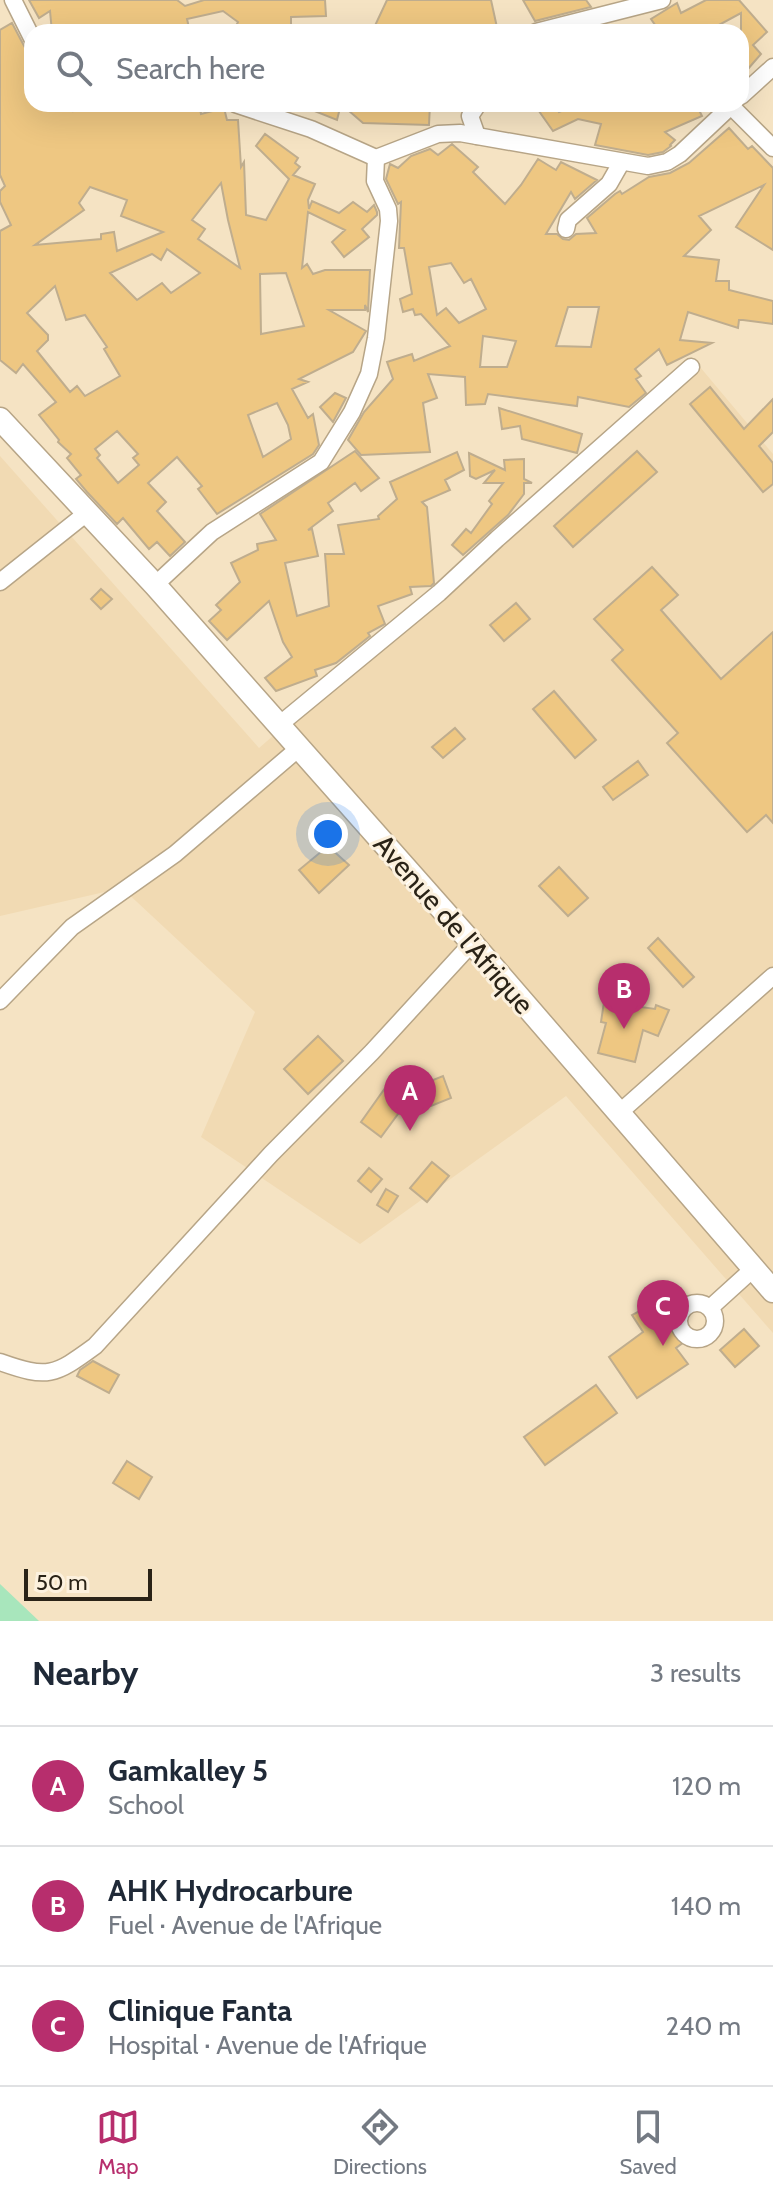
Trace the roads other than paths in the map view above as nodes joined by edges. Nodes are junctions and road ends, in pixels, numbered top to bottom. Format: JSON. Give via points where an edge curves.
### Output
{"nodes":[{"id":1,"x":13,"y":0,"type":"edge"},
{"id":2,"x":662,"y":0,"type":"edge"},
{"id":3,"x":610,"y":6,"type":"edge"},
{"id":4,"x":25,"y":24,"type":"edge"},
{"id":5,"x":574,"y":24,"type":"edge"},
{"id":6,"x":773,"y":67,"type":"edge"},
{"id":7,"x":749,"y":89,"type":"edge"},
{"id":8,"x":259,"y":112,"type":"edge"},
{"id":9,"x":473,"y":112,"type":"edge"},
{"id":10,"x":724,"y":112,"type":"edge"},
{"id":11,"x":743,"y":112,"type":"edge"},
{"id":12,"x":477,"y":136,"type":"junction"},
{"id":13,"x":773,"y":148,"type":"edge"},
{"id":14,"x":376,"y":158,"type":"junction"},
{"id":15,"x":621,"y":163,"type":"junction"},
{"id":16,"x":566,"y":229,"type":"dead end"},
{"id":17,"x":691,"y":367,"type":"dead end"},
{"id":18,"x":0,"y":419,"type":"edge"},
{"id":19,"x":88,"y":512,"type":"junction"},
{"id":20,"x":0,"y":582,"type":"edge"},
{"id":21,"x":155,"y":585,"type":"junction"},
{"id":22,"x":279,"y":725,"type":"junction"},
{"id":23,"x":299,"y":748,"type":"junction"},
{"id":24,"x":472,"y":943,"type":"junction"},
{"id":25,"x":773,"y":976,"type":"edge"},
{"id":26,"x":0,"y":1001,"type":"edge"},
{"id":27,"x":619,"y":1113,"type":"junction"},
{"id":28,"x":753,"y":1269,"type":"junction"},
{"id":29,"x":773,"y":1291,"type":"edge"},
{"id":30,"x":710,"y":1308,"type":"dead end"},
{"id":31,"x":0,"y":1362,"type":"edge"}],
"edges":[{"from":1,"to":4,"type":"street"},
{"from":2,"to":3,"type":"street"},
{"from":3,"to":5,"type":"street"},
{"from":6,"to":7,"type":"street"},
{"from":8,"to":14,"type":"street"},
{"from":9,"to":12,"type":"street"},
{"from":10,"to":15,"type":"street","via":[[667,162]]},
{"from":11,"to":13,"type":"street"},
{"from":12,"to":14,"type":"street","via":[[438,134]]},
{"from":12,"to":15,"type":"street"},
{"from":14,"to":21,"type":"street","via":[[375,181],[389,221],[376,338],[369,374],[352,412],[321,462],[212,532]]},
{"from":15,"to":16,"type":"street","via":[[609,184],[568,220]]},
{"from":17,"to":22,"type":"street","via":[[439,593]]},
{"from":18,"to":19,"type":"main road","name":"Avenue de l'Afrique"},
{"from":19,"to":20,"type":"street"},
{"from":19,"to":21,"type":"main road","name":"Avenue de l'Afrique"},
{"from":21,"to":22,"type":"main road","name":"Avenue de l'Afrique"},
{"from":22,"to":23,"type":"main road","name":"Avenue de l'Afrique"},
{"from":23,"to":24,"type":"main road","name":"Avenue de l'Afrique"},
{"from":23,"to":26,"type":"street","via":[[175,854],[72,927]]},
{"from":24,"to":27,"type":"main road","name":"Avenue de l'Afrique"},
{"from":24,"to":31,"type":"street","via":[[95,1346],[66,1367],[47,1373]]},
{"from":25,"to":27,"type":"street"},
{"from":27,"to":28,"type":"main road","name":"Avenue de l'Afrique"},
{"from":28,"to":29,"type":"main road","name":"Avenue de l'Afrique"},
{"from":28,"to":30,"type":"street"}]}
